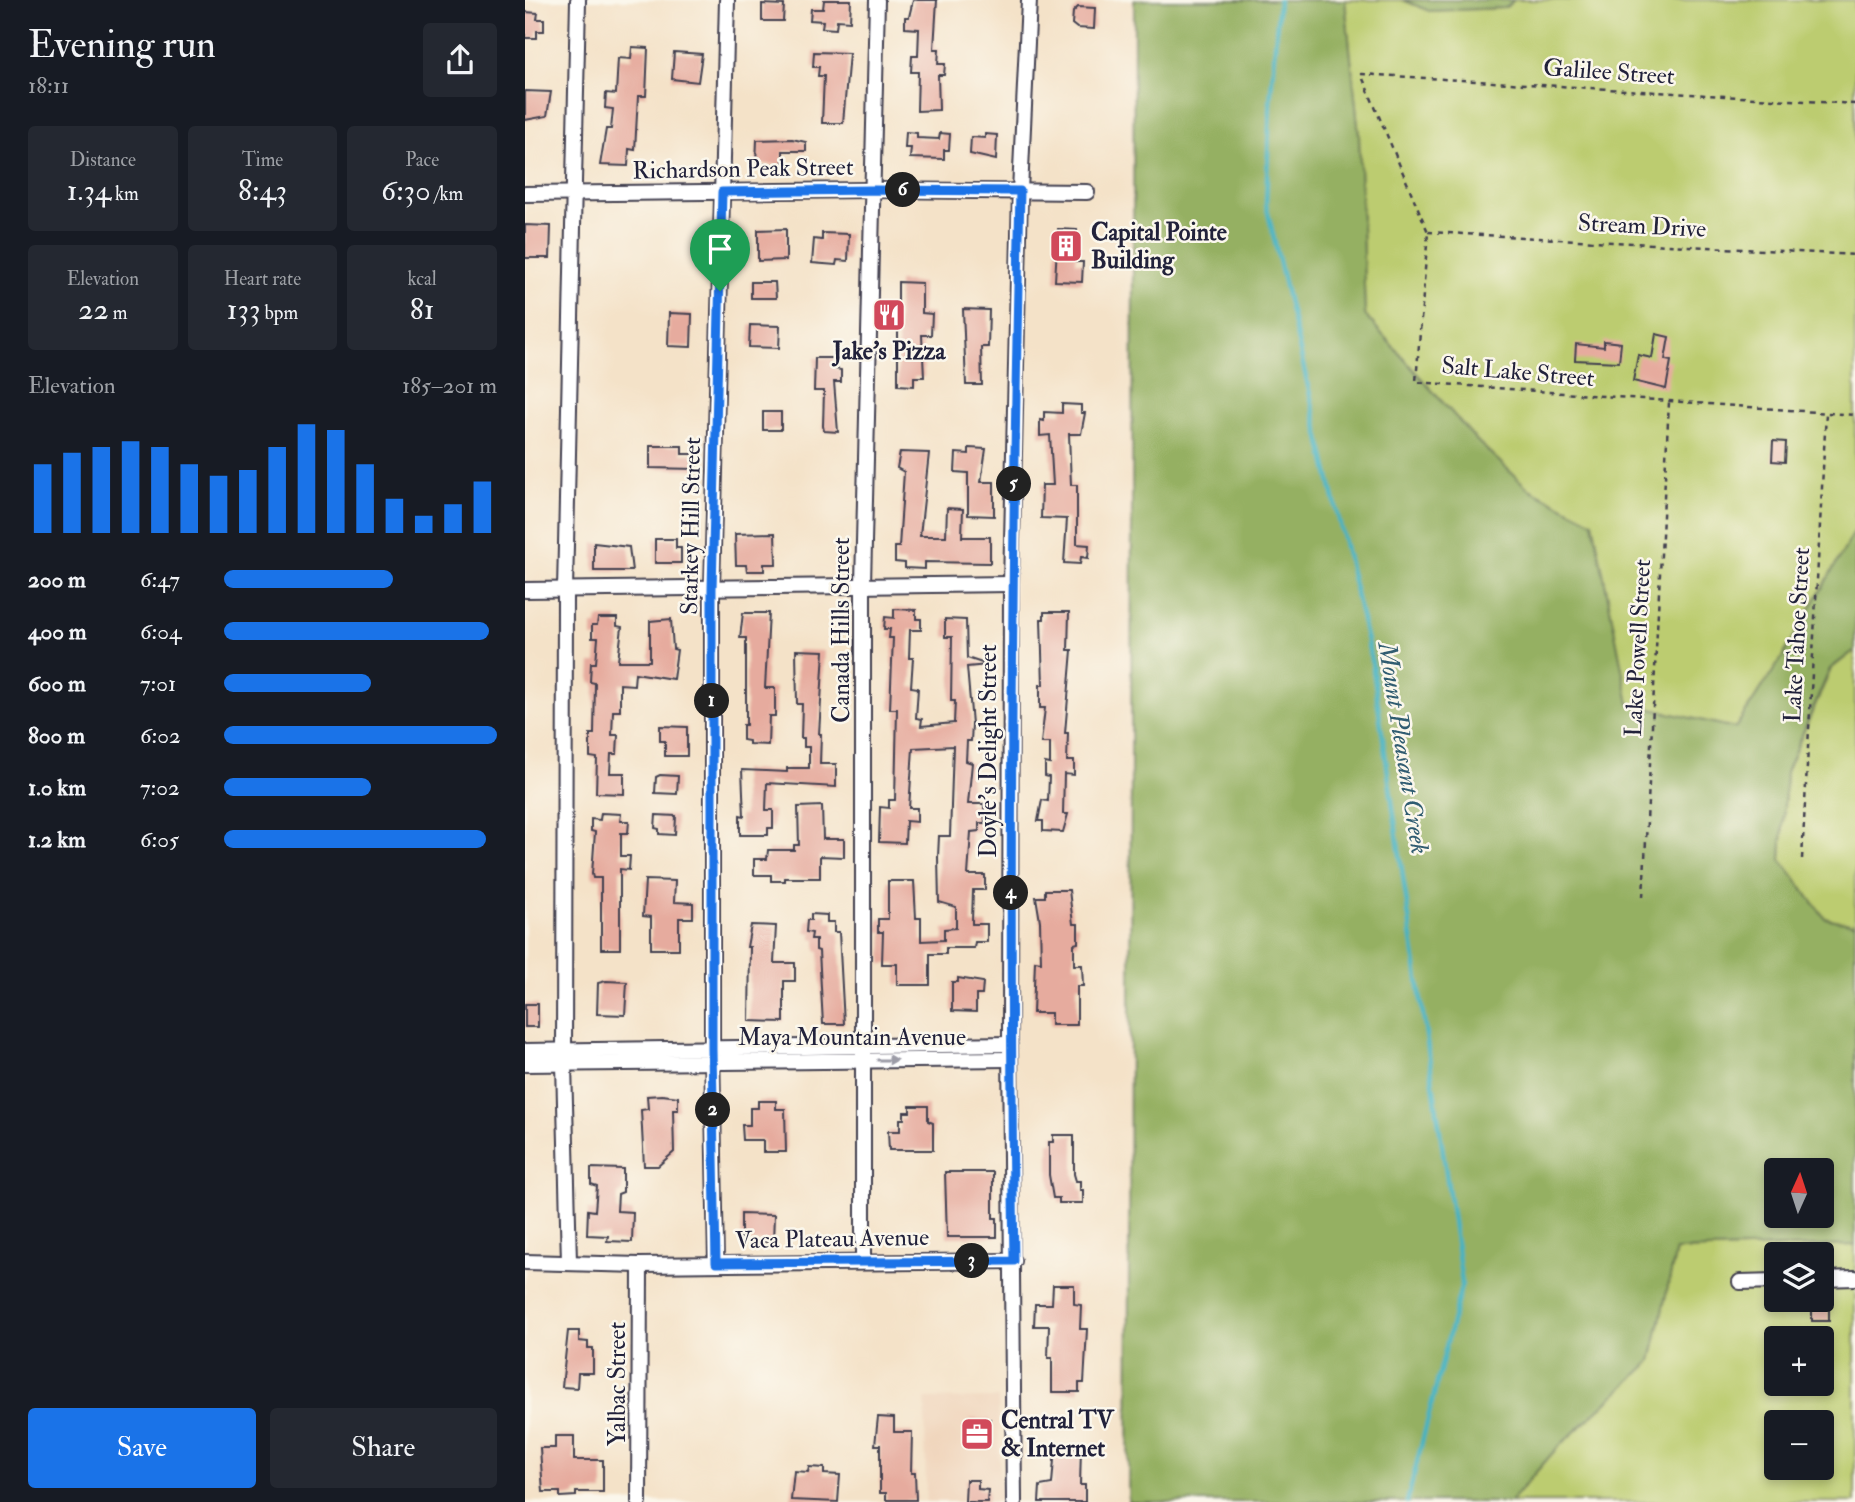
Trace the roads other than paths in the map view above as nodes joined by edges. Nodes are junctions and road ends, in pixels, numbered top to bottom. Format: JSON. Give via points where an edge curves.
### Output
{"nodes":[{"id":1,"x":578,"y":0,"type":"edge"},
{"id":2,"x":727,"y":0,"type":"edge"},
{"id":3,"x":877,"y":0,"type":"edge"},
{"id":4,"x":1029,"y":0,"type":"edge"},
{"id":5,"x":872,"y":190,"type":"junction"},
{"id":6,"x":1020,"y":191,"type":"junction"},
{"id":7,"x":722,"y":192,"type":"junction"},
{"id":8,"x":1087,"y":192,"type":"dead end"},
{"id":9,"x":575,"y":193,"type":"junction"},
{"id":10,"x":525,"y":194,"type":"edge"},
{"id":11,"x":863,"y":584,"type":"junction"},
{"id":12,"x":1011,"y":584,"type":"junction"},
{"id":13,"x":712,"y":589,"type":"junction"},
{"id":14,"x":525,"y":590,"type":"edge"},
{"id":15,"x":565,"y":590,"type":"junction"},
{"id":16,"x":525,"y":1051,"type":"edge"},
{"id":17,"x":1010,"y":1052,"type":"junction"},
{"id":18,"x":861,"y":1054,"type":"junction"},
{"id":19,"x":712,"y":1055,"type":"junction"},
{"id":20,"x":564,"y":1058,"type":"junction"},
{"id":21,"x":525,"y":1065,"type":"edge"},
{"id":22,"x":863,"y":1261,"type":"junction"},
{"id":23,"x":1014,"y":1261,"type":"junction"},
{"id":24,"x":525,"y":1262,"type":"edge"},
{"id":25,"x":569,"y":1262,"type":"junction"},
{"id":26,"x":716,"y":1263,"type":"junction"},
{"id":27,"x":640,"y":1265,"type":"junction"},
{"id":28,"x":1855,"y":1278,"type":"edge"},
{"id":29,"x":1834,"y":1279,"type":"edge"},
{"id":30,"x":1764,"y":1281,"type":"edge"},
{"id":31,"x":1740,"y":1282,"type":"dead end"},
{"id":32,"x":639,"y":1502,"type":"edge"},
{"id":33,"x":1014,"y":1502,"type":"edge"}],
"edges":[{"from":1,"to":9,"type":"street"},
{"from":2,"to":7,"type":"street","name":"Starkey Hill Street"},
{"from":3,"to":5,"type":"street","name":"Canada Hills Street"},
{"from":4,"to":6,"type":"street","name":"Doyle's Delight Street"},
{"from":5,"to":6,"type":"street","name":"Richardson Peak Street"},
{"from":5,"to":7,"type":"street","name":"Richardson Peak Street"},
{"from":5,"to":11,"type":"street","name":"Canada Hills Street"},
{"from":6,"to":8,"type":"street","name":"Richardson Peak Street"},
{"from":6,"to":12,"type":"street","name":"Doyle's Delight Street"},
{"from":7,"to":9,"type":"street","name":"Richardson Peak Street"},
{"from":7,"to":13,"type":"street","name":"Starkey Hill Street"},
{"from":9,"to":10,"type":"street","name":"Richardson Peak Street"},
{"from":9,"to":15,"type":"street"},
{"from":11,"to":12,"type":"street"},
{"from":11,"to":13,"type":"street"},
{"from":11,"to":18,"type":"street","name":"Canada Hills Street"},
{"from":12,"to":17,"type":"street","name":"Doyle's Delight Street"},
{"from":13,"to":15,"type":"street"},
{"from":13,"to":19,"type":"street","name":"Starkey Hill Street"},
{"from":14,"to":15,"type":"street"},
{"from":15,"to":20,"type":"street"},
{"from":16,"to":20,"type":"street","name":"Maya Mountain Avenue"},
{"from":17,"to":18,"type":"street","name":"Maya Mountain Avenue"},
{"from":17,"to":23,"type":"street","name":"Doyle's Delight Street"},
{"from":18,"to":19,"type":"street","name":"Maya Mountain Avenue"},
{"from":18,"to":22,"type":"street","name":"Canada Hills Street"},
{"from":19,"to":20,"type":"street","name":"Maya Mountain Avenue"},
{"from":19,"to":26,"type":"street","name":"Starkey Hill Street"},
{"from":20,"to":21,"type":"street","name":"Maya Mountain Avenue"},
{"from":20,"to":25,"type":"street"},
{"from":22,"to":23,"type":"street","name":"Vaca Plateau Avenue"},
{"from":22,"to":26,"type":"street","name":"Vaca Plateau Avenue"},
{"from":23,"to":33,"type":"street","name":"Doyle's Delight Street"},
{"from":24,"to":25,"type":"street","name":"Vaca Plateau Avenue"},
{"from":25,"to":27,"type":"street","name":"Vaca Plateau Avenue"},
{"from":26,"to":27,"type":"street","name":"Vaca Plateau Avenue"},
{"from":27,"to":32,"type":"street","name":"Yalbac Street"},
{"from":28,"to":29,"type":"street"},
{"from":30,"to":31,"type":"street"}]}
